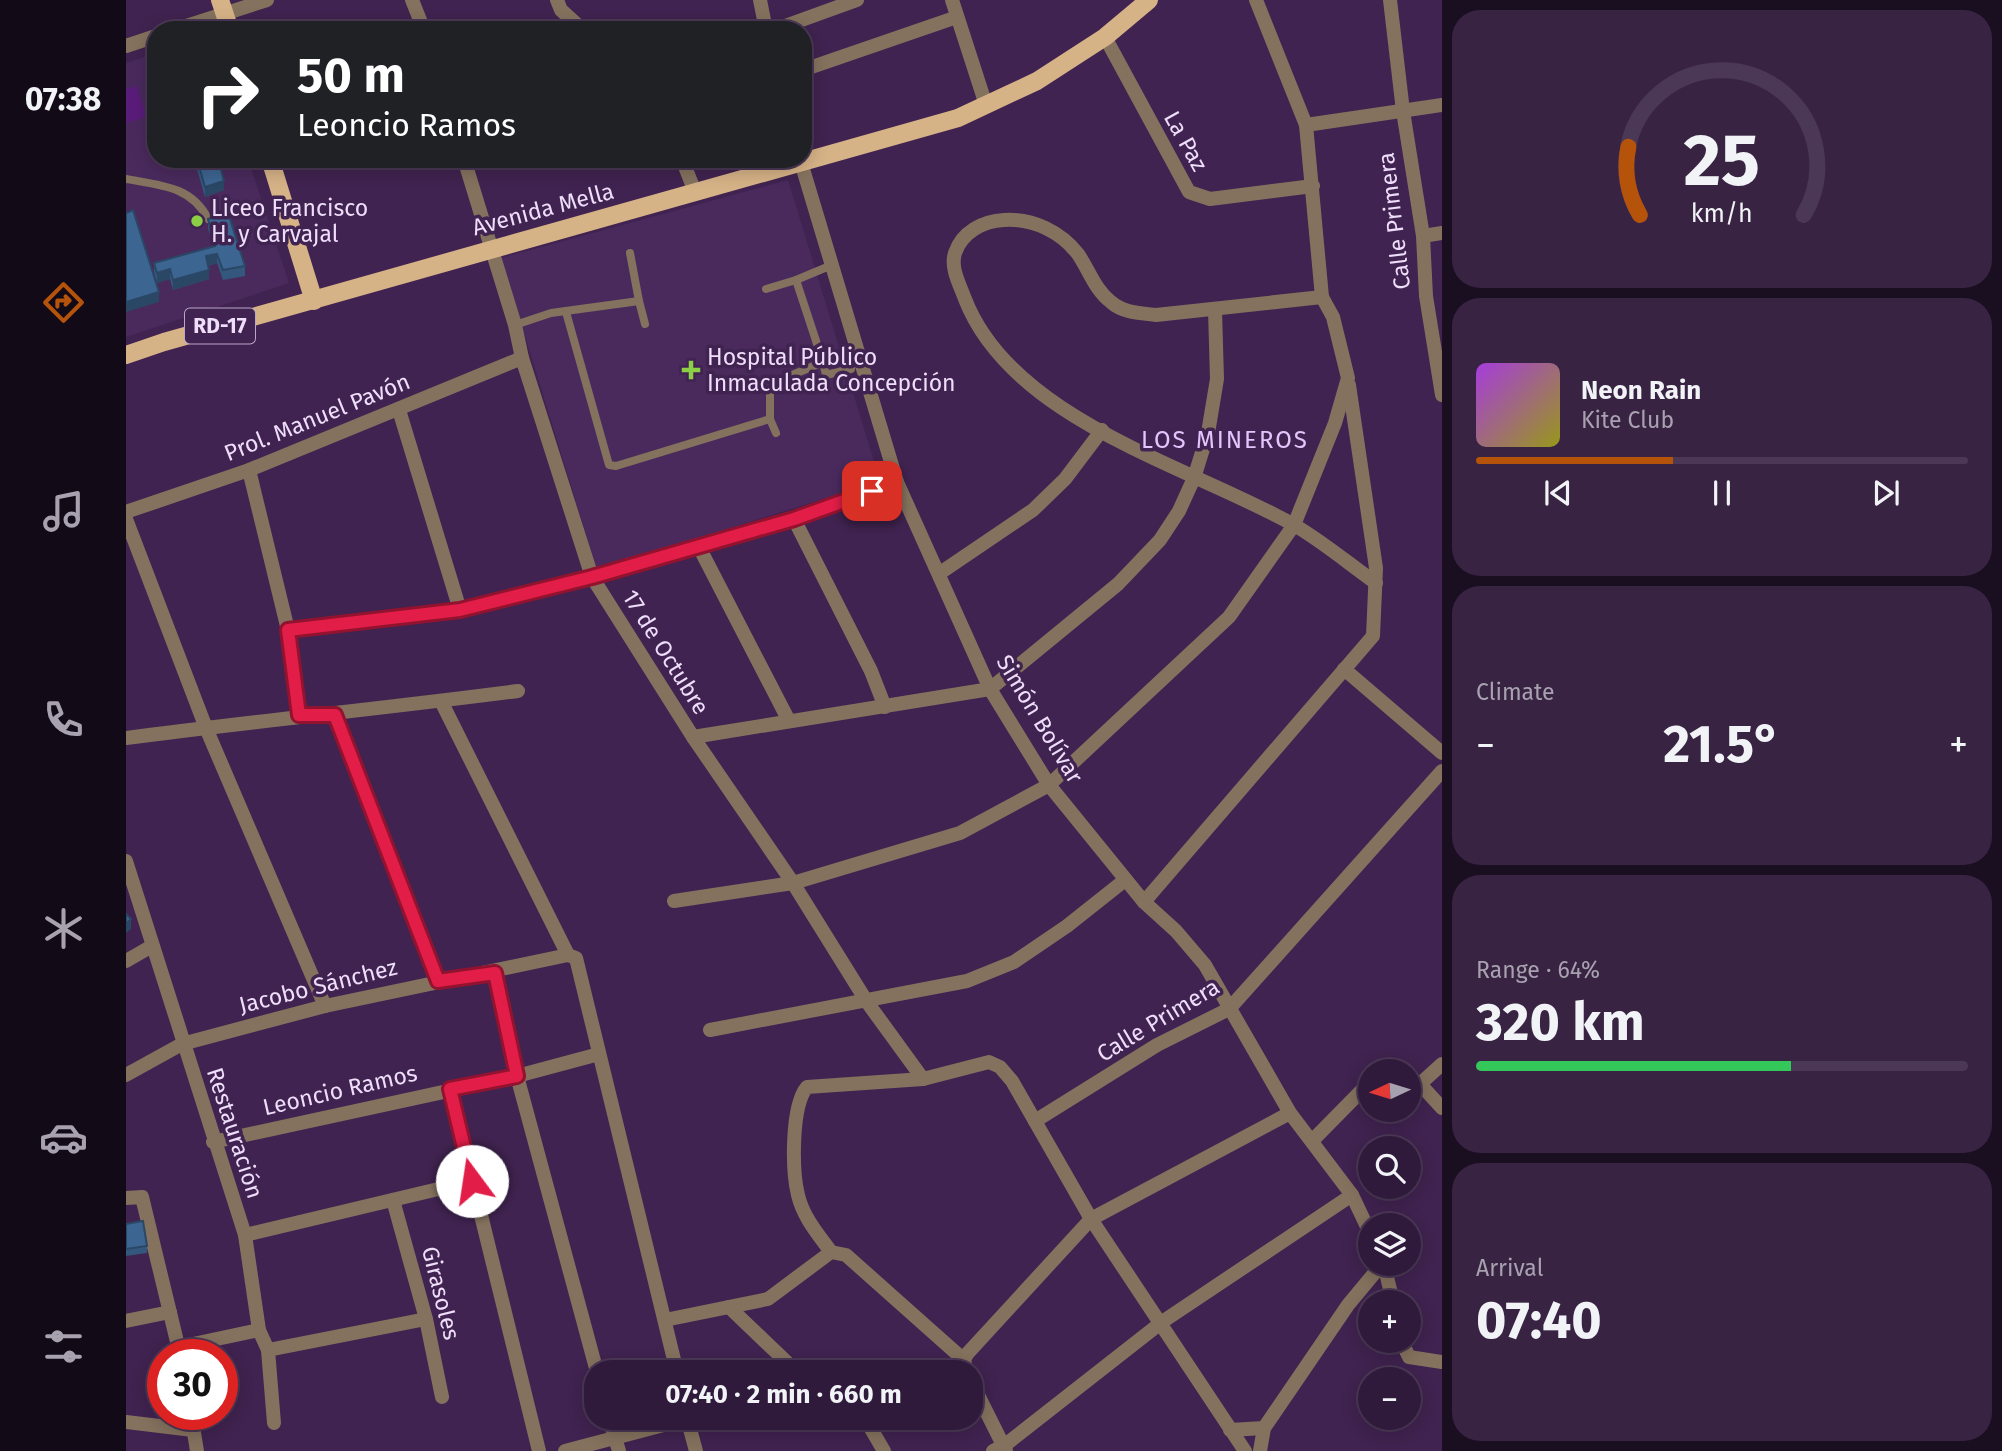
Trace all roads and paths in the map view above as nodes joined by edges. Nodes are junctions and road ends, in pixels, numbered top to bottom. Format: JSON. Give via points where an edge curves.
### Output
{"nodes":[{"id":1,"x":267,"y":0,"type":"edge"},
{"id":2,"x":412,"y":0,"type":"edge"},
{"id":3,"x":557,"y":0,"type":"edge"},
{"id":4,"x":760,"y":0,"type":"edge"},
{"id":5,"x":857,"y":0,"type":"edge"},
{"id":6,"x":952,"y":0,"type":"edge"},
{"id":7,"x":1149,"y":0,"type":"edge"},
{"id":8,"x":1256,"y":0,"type":"edge"},
{"id":9,"x":1390,"y":0,"type":"edge"},
{"id":10,"x":225,"y":14,"type":"edge"},
{"id":11,"x":957,"y":17,"type":"junction"},
{"id":12,"x":203,"y":21,"type":"edge"},
{"id":13,"x":420,"y":21,"type":"edge"},
{"id":14,"x":573,"y":21,"type":"edge"},
{"id":15,"x":764,"y":21,"type":"edge"},
{"id":16,"x":799,"y":21,"type":"edge"},
{"id":17,"x":1105,"y":37,"type":"junction"},
{"id":18,"x":147,"y":39,"type":"edge"},
{"id":19,"x":126,"y":46,"type":"edge"},
{"id":20,"x":812,"y":67,"type":"edge"},
{"id":21,"x":986,"y":105,"type":"junction"},
{"id":22,"x":1442,"y":105,"type":"edge"},
{"id":23,"x":1403,"y":111,"type":"junction"},
{"id":24,"x":1306,"y":125,"type":"junction"},
{"id":25,"x":812,"y":158,"type":"edge"},
{"id":26,"x":273,"y":168,"type":"edge"},
{"id":27,"x":467,"y":168,"type":"edge"},
{"id":28,"x":686,"y":168,"type":"edge"},
{"id":29,"x":776,"y":168,"type":"edge"},
{"id":30,"x":802,"y":168,"type":"edge"},
{"id":31,"x":126,"y":179,"type":"edge"},
{"id":32,"x":1313,"y":186,"type":"junction"},
{"id":33,"x":695,"y":192,"type":"junction"},
{"id":34,"x":208,"y":219,"type":"edge"},
{"id":35,"x":1442,"y":233,"type":"edge"},
{"id":36,"x":1423,"y":236,"type":"junction"},
{"id":37,"x":491,"y":248,"type":"junction"},
{"id":38,"x":629,"y":253,"type":"dead end"},
{"id":39,"x":832,"y":265,"type":"junction"},
{"id":40,"x":796,"y":280,"type":"junction"},
{"id":41,"x":765,"y":289,"type":"dead end"},
{"id":42,"x":1322,"y":297,"type":"junction"},
{"id":43,"x":314,"y":301,"type":"junction"},
{"id":44,"x":639,"y":302,"type":"junction"},
{"id":45,"x":1215,"y":310,"type":"junction"},
{"id":46,"x":566,"y":312,"type":"junction"},
{"id":47,"x":645,"y":324,"type":"dead end"},
{"id":48,"x":515,"y":325,"type":"junction"},
{"id":49,"x":1439,"y":352,"type":"edge"},
{"id":50,"x":126,"y":355,"type":"edge"},
{"id":51,"x":522,"y":358,"type":"junction"},
{"id":52,"x":823,"y":362,"type":"junction"},
{"id":53,"x":851,"y":369,"type":"dead end"},
{"id":54,"x":1348,"y":378,"type":"junction"},
{"id":55,"x":1442,"y":395,"type":"edge"},
{"id":56,"x":399,"y":410,"type":"junction"},
{"id":57,"x":770,"y":419,"type":"junction"},
{"id":58,"x":1102,"y":430,"type":"junction"},
{"id":59,"x":776,"y":433,"type":"dead end"},
{"id":60,"x":249,"y":470,"type":"junction"},
{"id":61,"x":1194,"y":478,"type":"junction"},
{"id":62,"x":897,"y":482,"type":"junction"},
{"id":63,"x":126,"y":512,"type":"edge"},
{"id":64,"x":126,"y":519,"type":"edge"},
{"id":65,"x":794,"y":519,"type":"junction"},
{"id":66,"x":1294,"y":525,"type":"junction"},
{"id":67,"x":698,"y":545,"type":"junction"},
{"id":68,"x":940,"y":573,"type":"junction"},
{"id":69,"x":592,"y":577,"type":"junction"},
{"id":70,"x":1376,"y":583,"type":"junction"},
{"id":71,"x":460,"y":610,"type":"junction"},
{"id":72,"x":288,"y":630,"type":"junction"},
{"id":73,"x":1345,"y":669,"type":"junction"},
{"id":74,"x":990,"y":690,"type":"junction"},
{"id":75,"x":518,"y":691,"type":"dead end"},
{"id":76,"x":441,"y":701,"type":"junction"},
{"id":77,"x":885,"y":707,"type":"junction"},
{"id":78,"x":299,"y":715,"type":"junction"},
{"id":79,"x":335,"y":715,"type":"junction"},
{"id":80,"x":789,"y":721,"type":"junction"},
{"id":81,"x":206,"y":728,"type":"junction"},
{"id":82,"x":693,"y":737,"type":"junction"},
{"id":83,"x":126,"y":738,"type":"edge"},
{"id":84,"x":1442,"y":753,"type":"edge"},
{"id":85,"x":1442,"y":771,"type":"edge"},
{"id":86,"x":1049,"y":785,"type":"junction"},
{"id":87,"x":126,"y":861,"type":"edge"},
{"id":88,"x":1125,"y":880,"type":"junction"},
{"id":89,"x":793,"y":883,"type":"junction"},
{"id":90,"x":674,"y":901,"type":"dead end"},
{"id":91,"x":1144,"y":902,"type":"junction"},
{"id":92,"x":152,"y":946,"type":"junction"},
{"id":93,"x":568,"y":955,"type":"junction"},
{"id":94,"x":126,"y":961,"type":"edge"},
{"id":95,"x":495,"y":973,"type":"junction"},
{"id":96,"x":438,"y":981,"type":"junction"},
{"id":97,"x":867,"y":1002,"type":"junction"},
{"id":98,"x":325,"y":1006,"type":"junction"},
{"id":99,"x":1229,"y":1009,"type":"junction"},
{"id":100,"x":710,"y":1030,"type":"dead end"},
{"id":101,"x":182,"y":1044,"type":"junction"},
{"id":102,"x":599,"y":1054,"type":"junction"},
{"id":103,"x":1442,"y":1064,"type":"edge"},
{"id":104,"x":126,"y":1074,"type":"edge"},
{"id":105,"x":517,"y":1076,"type":"junction"},
{"id":106,"x":1421,"y":1076,"type":"edge"},
{"id":107,"x":923,"y":1079,"type":"junction"},
{"id":108,"x":1421,"y":1086,"type":"edge"},
{"id":109,"x":450,"y":1089,"type":"junction"},
{"id":110,"x":1358,"y":1094,"type":"edge"},
{"id":111,"x":1442,"y":1108,"type":"edge"},
{"id":112,"x":1290,"y":1113,"type":"junction"},
{"id":113,"x":1035,"y":1121,"type":"junction"},
{"id":114,"x":1313,"y":1140,"type":"junction"},
{"id":115,"x":213,"y":1142,"type":"junction"},
{"id":116,"x":472,"y":1181,"type":"junction"},
{"id":117,"x":1352,"y":1195,"type":"junction"},
{"id":118,"x":126,"y":1198,"type":"edge"},
{"id":119,"x":393,"y":1200,"type":"junction"},
{"id":120,"x":1361,"y":1213,"type":"edge"},
{"id":121,"x":1091,"y":1219,"type":"junction"},
{"id":122,"x":245,"y":1235,"type":"junction"},
{"id":123,"x":831,"y":1252,"type":"junction"},
{"id":124,"x":1373,"y":1276,"type":"edge"},
{"id":125,"x":729,"y":1307,"type":"junction"},
{"id":126,"x":170,"y":1312,"type":"junction"},
{"id":127,"x":426,"y":1319,"type":"junction"},
{"id":128,"x":665,"y":1320,"type":"junction"},
{"id":129,"x":126,"y":1321,"type":"edge"},
{"id":130,"x":1162,"y":1322,"type":"junction"},
{"id":131,"x":260,"y":1330,"type":"junction"},
{"id":132,"x":176,"y":1339,"type":"edge"},
{"id":133,"x":225,"y":1339,"type":"edge"},
{"id":134,"x":268,"y":1350,"type":"junction"},
{"id":135,"x":1407,"y":1353,"type":"edge"},
{"id":136,"x":594,"y":1360,"type":"edge"},
{"id":137,"x":674,"y":1360,"type":"edge"},
{"id":138,"x":784,"y":1360,"type":"edge"},
{"id":139,"x":959,"y":1360,"type":"edge"},
{"id":140,"x":970,"y":1360,"type":"edge"},
{"id":141,"x":1442,"y":1362,"type":"edge"},
{"id":142,"x":442,"y":1398,"type":"dead end"},
{"id":143,"x":983,"y":1408,"type":"edge"},
{"id":144,"x":126,"y":1422,"type":"edge"},
{"id":145,"x":274,"y":1423,"type":"dead end"},
{"id":146,"x":147,"y":1425,"type":"edge"},
{"id":147,"x":1264,"y":1428,"type":"junction"},
{"id":148,"x":193,"y":1430,"type":"edge"},
{"id":149,"x":655,"y":1430,"type":"edge"},
{"id":150,"x":691,"y":1430,"type":"edge"},
{"id":151,"x":872,"y":1430,"type":"edge"},
{"id":152,"x":1230,"y":1430,"type":"junction"},
{"id":153,"x":617,"y":1444,"type":"edge"},
{"id":154,"x":1001,"y":1449,"type":"edge"},
{"id":155,"x":197,"y":1451,"type":"edge"},
{"id":156,"x":539,"y":1451,"type":"edge"},
{"id":157,"x":565,"y":1451,"type":"edge"},
{"id":158,"x":696,"y":1451,"type":"edge"},
{"id":159,"x":884,"y":1451,"type":"edge"},
{"id":160,"x":1245,"y":1451,"type":"edge"},
{"id":161,"x":1260,"y":1451,"type":"edge"}],
"edges":[{"from":1,"to":10,"type":"street"},
{"from":2,"to":13,"type":"street"},
{"from":3,"to":14,"type":"street"},
{"from":4,"to":15,"type":"street"},
{"from":5,"to":16,"type":"street"},
{"from":6,"to":11,"type":"street"},
{"from":7,"to":17,"type":"main road","name":"Avenida Mella","number":"RD-17"},
{"from":8,"to":24,"type":"street"},
{"from":9,"to":23,"type":"street","name":"Calle Primera"},
{"from":10,"to":12,"type":"street"},
{"from":11,"to":20,"type":"street"},
{"from":11,"to":21,"type":"street"},
{"from":17,"to":21,"type":"main road","name":"Avenida Mella","number":"RD-17","via":[[1037,81]]},
{"from":17,"to":32,"type":"street","name":"La Paz","via":[[1189,192],[1210,198]]},
{"from":18,"to":19,"type":"street"},
{"from":21,"to":25,"type":"main road","name":"Avenida Mella","number":"RD-17","via":[[958,118]]},
{"from":22,"to":23,"type":"street"},
{"from":23,"to":24,"type":"street"},
{"from":23,"to":36,"type":"street","name":"Calle Primera"},
{"from":24,"to":32,"type":"street"},
{"from":26,"to":43,"type":"main road"},
{"from":27,"to":37,"type":"street","name":"17 de Octubre"},
{"from":28,"to":33,"type":"street"},
{"from":29,"to":33,"type":"main road","name":"Avenida Mella","number":"RD-17"},
{"from":30,"to":39,"type":"street","name":"Simón Bolívar"},
{"from":31,"to":34,"type":"lane","via":[[165,186],[199,200]]},
{"from":32,"to":42,"type":"street"},
{"from":33,"to":37,"type":"main road","name":"Avenida Mella","number":"RD-17"},
{"from":35,"to":36,"type":"street"},
{"from":36,"to":49,"type":"street","name":"Calle Primera","via":[[1426,296]]},
{"from":37,"to":43,"type":"main road","name":"Avenida Mella","number":"RD-17"},
{"from":37,"to":48,"type":"street","name":"17 de Octubre"},
{"from":38,"to":44,"type":"lane"},
{"from":39,"to":40,"type":"lane"},
{"from":39,"to":62,"type":"street","name":"Simón Bolívar"},
{"from":40,"to":41,"type":"lane"},
{"from":40,"to":52,"type":"lane"},
{"from":42,"to":45,"type":"street"},
{"from":42,"to":54,"type":"street","via":[[1333,317]]},
{"from":43,"to":50,"type":"main road","name":"Avenida Mella","number":"RD-17"},
{"from":44,"to":46,"type":"lane"},
{"from":44,"to":47,"type":"lane"},
{"from":45,"to":58,"type":"street","via":[[1156,315],[1129,312],[1111,303],[1077,254],[1052,229],[1006,219],[985,223],[966,234],[954,254],[955,272],[972,318],[1008,367],[1032,388]]},
{"from":45,"to":61,"type":"street","via":[[1217,379]]},
{"from":46,"to":48,"type":"lane"},
{"from":46,"to":57,"type":"lane","via":[[609,465]]},
{"from":48,"to":51,"type":"street","name":"17 de Octubre"},
{"from":49,"to":55,"type":"street","name":"Calle Primera"},
{"from":51,"to":56,"type":"street","name":"Prol. Manuel Pavón"},
{"from":51,"to":69,"type":"street","name":"17 de Octubre"},
{"from":52,"to":53,"type":"lane","via":[[826,375]]},
{"from":52,"to":57,"type":"lane","via":[[770,388]]},
{"from":54,"to":66,"type":"street"},
{"from":54,"to":70,"type":"street"},
{"from":56,"to":60,"type":"street","name":"Prol. Manuel Pavón"},
{"from":56,"to":71,"type":"street"},
{"from":57,"to":59,"type":"lane"},
{"from":58,"to":61,"type":"street"},
{"from":58,"to":68,"type":"street","via":[[1065,479],[1033,510]]},
{"from":60,"to":63,"type":"street","name":"Prol. Manuel Pavón"},
{"from":60,"to":72,"type":"street"},
{"from":61,"to":66,"type":"street"},
{"from":61,"to":74,"type":"street","via":[[1180,511],[1160,540],[1118,584]]},
{"from":62,"to":65,"type":"street"},
{"from":62,"to":68,"type":"street","name":"Simón Bolívar"},
{"from":64,"to":81,"type":"street"},
{"from":65,"to":67,"type":"street"},
{"from":65,"to":77,"type":"street"},
{"from":66,"to":70,"type":"street"},
{"from":66,"to":86,"type":"street","via":[[1229,617]]},
{"from":67,"to":69,"type":"street"},
{"from":67,"to":80,"type":"street"},
{"from":68,"to":74,"type":"street","name":"Simón Bolívar"},
{"from":69,"to":71,"type":"street"},
{"from":69,"to":82,"type":"street","name":"17 de Octubre"},
{"from":70,"to":73,"type":"street","via":[[1373,636]]},
{"from":71,"to":72,"type":"street"},
{"from":72,"to":78,"type":"street"},
{"from":73,"to":84,"type":"street"},
{"from":73,"to":91,"type":"street"},
{"from":74,"to":77,"type":"street"},
{"from":74,"to":86,"type":"street","name":"Simón Bolívar"},
{"from":75,"to":76,"type":"street"},
{"from":76,"to":79,"type":"street"},
{"from":76,"to":93,"type":"street"},
{"from":77,"to":80,"type":"street"},
{"from":78,"to":79,"type":"street"},
{"from":78,"to":81,"type":"street"},
{"from":79,"to":96,"type":"street"},
{"from":80,"to":82,"type":"street"},
{"from":81,"to":83,"type":"street"},
{"from":81,"to":98,"type":"street"},
{"from":82,"to":89,"type":"street","name":"17 de Octubre"},
{"from":85,"to":99,"type":"street","name":"Calle Primera"},
{"from":86,"to":88,"type":"street","name":"Simón Bolívar"},
{"from":86,"to":89,"type":"street","via":[[960,832]]},
{"from":87,"to":92,"type":"street","name":"Restauración"},
{"from":88,"to":91,"type":"street","name":"Simón Bolívar"},
{"from":88,"to":97,"type":"street","via":[[1014,962],[967,981]]},
{"from":89,"to":90,"type":"street"},
{"from":89,"to":97,"type":"street","name":"17 de Octubre"},
{"from":91,"to":99,"type":"street","name":"Simón Bolívar","via":[[1205,965]]},
{"from":92,"to":94,"type":"street"},
{"from":92,"to":101,"type":"street","name":"Restauración"},
{"from":93,"to":95,"type":"street","name":"Jacobo Sánchez"},
{"from":93,"to":102,"type":"street","via":[[576,958]]},
{"from":95,"to":96,"type":"street","name":"Jacobo Sánchez"},
{"from":95,"to":105,"type":"street"},
{"from":96,"to":98,"type":"street","name":"Jacobo Sánchez"},
{"from":97,"to":100,"type":"street"},
{"from":97,"to":107,"type":"street","name":"17 de Octubre"},
{"from":98,"to":101,"type":"street","name":"Jacobo Sánchez"},
{"from":99,"to":112,"type":"street","name":"Simón Bolívar"},
{"from":99,"to":113,"type":"street","name":"Calle Primera","via":[[1157,1045]]},
{"from":101,"to":104,"type":"street","name":"Jacobo Sánchez"},
{"from":101,"to":115,"type":"street","name":"Restauración"},
{"from":102,"to":105,"type":"street","name":"Leoncio Ramos"},
{"from":102,"to":128,"type":"street"},
{"from":103,"to":106,"type":"street"},
{"from":105,"to":109,"type":"street","name":"Leoncio Ramos"},
{"from":105,"to":136,"type":"street"},
{"from":107,"to":113,"type":"street","via":[[989,1062],[1012,1081]]},
{"from":107,"to":123,"type":"street","via":[[821,1085],[807,1087],[801,1094],[794,1130],[797,1194],[808,1221]]},
{"from":108,"to":111,"type":"street"},
{"from":109,"to":115,"type":"street","name":"Leoncio Ramos"},
{"from":109,"to":116,"type":"street"},
{"from":110,"to":114,"type":"street"},
{"from":112,"to":114,"type":"street","name":"Simón Bolívar"},
{"from":112,"to":121,"type":"street"},
{"from":113,"to":121,"type":"street"},
{"from":114,"to":117,"type":"street","name":"Simón Bolívar"},
{"from":115,"to":122,"type":"street","name":"Restauración"},
{"from":116,"to":119,"type":"street"},
{"from":116,"to":156,"type":"street"},
{"from":117,"to":120,"type":"street","name":"Simón Bolívar"},
{"from":117,"to":130,"type":"street"},
{"from":118,"to":126,"type":"street","via":[[142,1197]]},
{"from":119,"to":122,"type":"street"},
{"from":119,"to":127,"type":"street","name":"Girasoles"},
{"from":121,"to":130,"type":"street"},
{"from":121,"to":140,"type":"street"},
{"from":122,"to":131,"type":"street","name":"Restauración"},
{"from":123,"to":125,"type":"street","via":[[768,1299]]},
{"from":123,"to":139,"type":"street","via":[[846,1255]]},
{"from":124,"to":147,"type":"street"},
{"from":125,"to":128,"type":"street"},
{"from":125,"to":138,"type":"street"},
{"from":126,"to":129,"type":"street"},
{"from":126,"to":132,"type":"street"},
{"from":127,"to":134,"type":"street"},
{"from":127,"to":142,"type":"street","name":"Girasoles"},
{"from":128,"to":137,"type":"street"},
{"from":130,"to":152,"type":"street"},
{"from":130,"to":154,"type":"street"},
{"from":131,"to":133,"type":"street"},
{"from":131,"to":134,"type":"street","name":"Restauración"},
{"from":134,"to":145,"type":"street","name":"Restauración"},
{"from":135,"to":141,"type":"street"},
{"from":143,"to":154,"type":"street"},
{"from":144,"to":146,"type":"street"},
{"from":147,"to":152,"type":"street"},
{"from":147,"to":161,"type":"street"},
{"from":148,"to":155,"type":"street"},
{"from":149,"to":153,"type":"street"},
{"from":150,"to":158,"type":"street"},
{"from":151,"to":159,"type":"street"},
{"from":152,"to":160,"type":"street"},
{"from":153,"to":157,"type":"street"}]}
